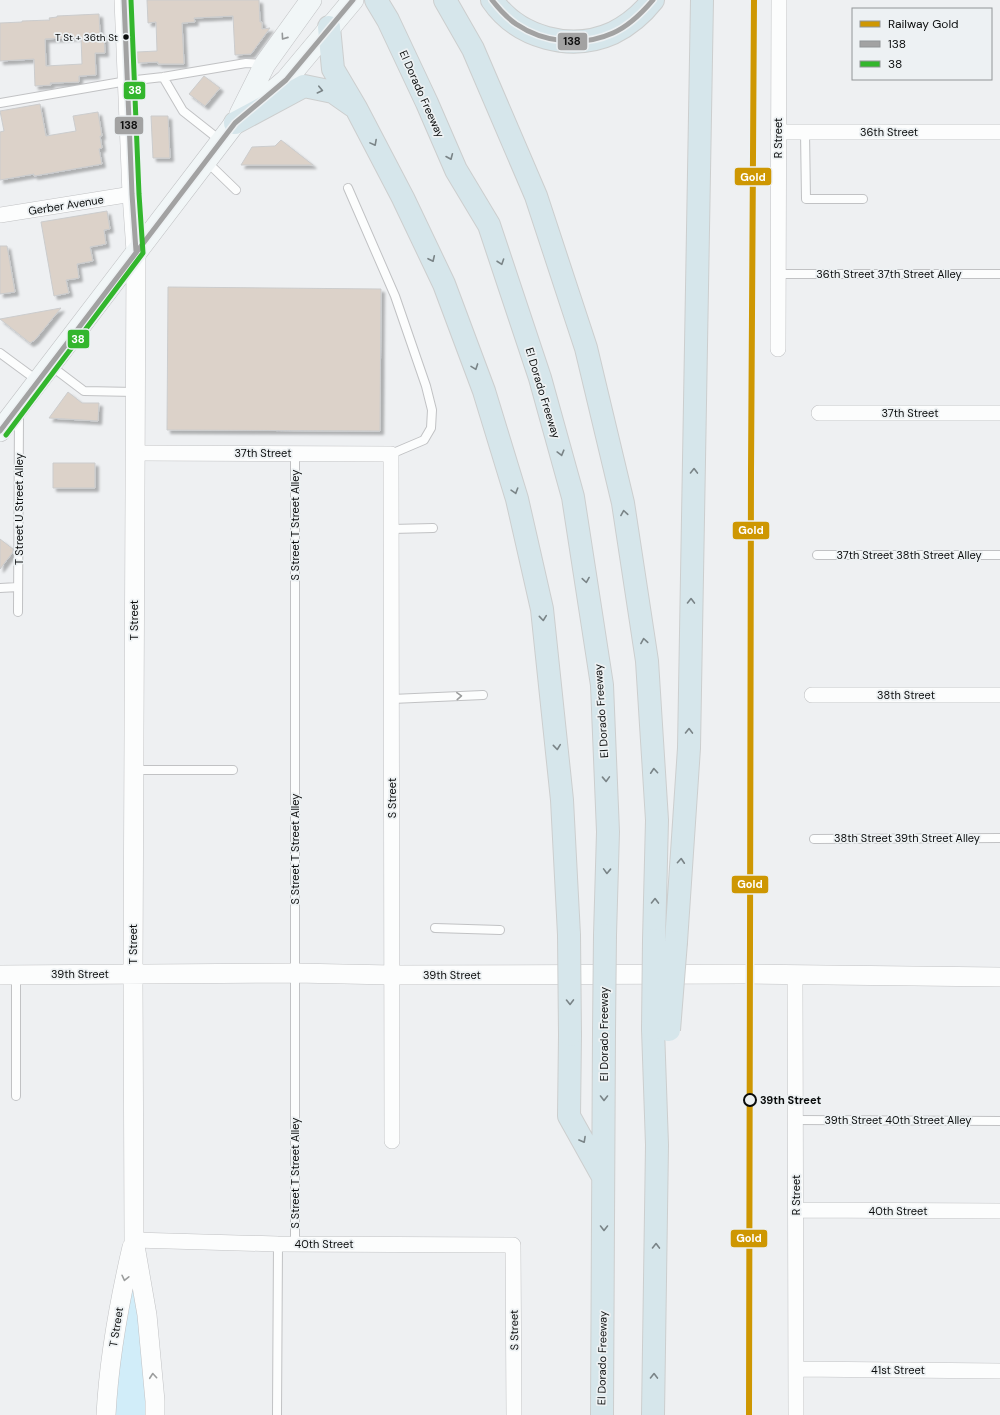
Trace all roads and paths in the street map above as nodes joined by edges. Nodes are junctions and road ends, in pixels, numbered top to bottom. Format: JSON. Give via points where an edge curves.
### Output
{"nodes":[{"id":1,"x":124,"y":0,"type":"edge"},
{"id":2,"x":311,"y":0,"type":"edge"},
{"id":3,"x":334,"y":0,"type":"edge"},
{"id":4,"x":353,"y":0,"type":"edge"},
{"id":5,"x":376,"y":0,"type":"edge"},
{"id":6,"x":446,"y":0,"type":"edge"},
{"id":7,"x":492,"y":0,"type":"edge"},
{"id":8,"x":653,"y":0,"type":"edge"},
{"id":9,"x":702,"y":0,"type":"edge"},
{"id":10,"x":779,"y":0,"type":"edge"},
{"id":11,"x":329,"y":27,"type":"junction"},
{"id":12,"x":265,"y":64,"type":"junction"},
{"id":13,"x":164,"y":77,"type":"junction"},
{"id":14,"x":127,"y":81,"type":"junction"},
{"id":15,"x":0,"y":103,"type":"edge"},
{"id":16,"x":356,"y":108,"type":"junction"},
{"id":17,"x":235,"y":123,"type":"junction"},
{"id":18,"x":778,"y":132,"type":"junction"},
{"id":19,"x":805,"y":132,"type":"junction"},
{"id":20,"x":1000,"y":132,"type":"edge"},
{"id":21,"x":221,"y":141,"type":"junction"},
{"id":22,"x":206,"y":162,"type":"junction"},
{"id":23,"x":348,"y":188,"type":"dead end"},
{"id":24,"x":236,"y":190,"type":"dead end"},
{"id":25,"x":132,"y":194,"type":"junction"},
{"id":26,"x":863,"y":199,"type":"dead end"},
{"id":27,"x":0,"y":215,"type":"edge"},
{"id":28,"x":136,"y":251,"type":"junction"},
{"id":29,"x":778,"y":274,"type":"junction"},
{"id":30,"x":1000,"y":274,"type":"edge"},
{"id":31,"x":778,"y":349,"type":"dead end"},
{"id":32,"x":0,"y":353,"type":"edge"},
{"id":33,"x":51,"y":365,"type":"junction"},
{"id":34,"x":38,"y":382,"type":"junction"},
{"id":35,"x":135,"y":392,"type":"junction"},
{"id":36,"x":19,"y":407,"type":"junction"},
{"id":37,"x":819,"y":413,"type":"dead end"},
{"id":38,"x":1000,"y":413,"type":"edge"},
{"id":39,"x":0,"y":431,"type":"edge"},
{"id":40,"x":135,"y":453,"type":"junction"},
{"id":41,"x":295,"y":454,"type":"junction"},
{"id":42,"x":391,"y":454,"type":"junction"},
{"id":43,"x":434,"y":528,"type":"dead end"},
{"id":44,"x":392,"y":529,"type":"junction"},
{"id":45,"x":817,"y":555,"type":"dead end"},
{"id":46,"x":1000,"y":555,"type":"edge"},
{"id":47,"x":18,"y":587,"type":"junction"},
{"id":48,"x":0,"y":588,"type":"edge"},
{"id":49,"x":18,"y":612,"type":"dead end"},
{"id":50,"x":483,"y":695,"type":"dead end"},
{"id":51,"x":812,"y":695,"type":"dead end"},
{"id":52,"x":1000,"y":695,"type":"edge"},
{"id":53,"x":392,"y":699,"type":"junction"},
{"id":54,"x":134,"y":770,"type":"junction"},
{"id":55,"x":233,"y":770,"type":"dead end"},
{"id":56,"x":1000,"y":838,"type":"edge"},
{"id":57,"x":814,"y":839,"type":"dead end"},
{"id":58,"x":435,"y":928,"type":"dead end"},
{"id":59,"x":500,"y":930,"type":"dead end"},
{"id":60,"x":295,"y":973,"type":"junction"},
{"id":61,"x":133,"y":974,"type":"junction"},
{"id":62,"x":796,"y":974,"type":"junction"},
{"id":63,"x":8,"y":975,"type":"edge"},
{"id":64,"x":392,"y":975,"type":"junction"},
{"id":65,"x":1000,"y":977,"type":"edge"},
{"id":66,"x":661,"y":1029,"type":"junction"},
{"id":67,"x":16,"y":1096,"type":"dead end"},
{"id":68,"x":796,"y":1120,"type":"junction"},
{"id":69,"x":1000,"y":1121,"type":"edge"},
{"id":70,"x":392,"y":1141,"type":"dead end"},
{"id":71,"x":604,"y":1179,"type":"junction"},
{"id":72,"x":796,"y":1210,"type":"junction"},
{"id":73,"x":1000,"y":1211,"type":"edge"},
{"id":74,"x":134,"y":1240,"type":"junction"},
{"id":75,"x":278,"y":1244,"type":"junction"},
{"id":76,"x":295,"y":1244,"type":"junction"},
{"id":77,"x":513,"y":1245,"type":"joint"},
{"id":78,"x":796,"y":1370,"type":"junction"},
{"id":79,"x":1000,"y":1371,"type":"edge"},
{"id":80,"x":106,"y":1415,"type":"edge"},
{"id":81,"x":155,"y":1415,"type":"edge"},
{"id":82,"x":277,"y":1415,"type":"edge"},
{"id":83,"x":514,"y":1415,"type":"edge"},
{"id":84,"x":602,"y":1415,"type":"edge"},
{"id":85,"x":653,"y":1415,"type":"edge"},
{"id":86,"x":796,"y":1415,"type":"edge"}],
"edges":[{"from":1,"to":14,"type":"street","name":"T Street"},
{"from":2,"to":12,"type":"main road","one_way":true},
{"from":3,"to":11,"type":"main road","via":[[327,8]]},
{"from":4,"to":11,"type":"main road"},
{"from":5,"to":71,"type":"highway","name":"El Dorado Freeway","one_way":true,"bridge":true,"via":[[388,20],[456,170],[489,225],[540,378],[573,497],[602,686],[608,832]]},
{"from":66,"to":6,"type":"highway","one_way":true,"bridge":true,"via":[[654,940],[657,820],[647,661],[623,503],[586,348],[536,196],[473,49]]},
{"from":7,"to":8,"type":"highway","via":[[518,25],[536,35],[555,40],[575,41],[612,33],[629,24]]},
{"from":66,"to":9,"type":"highway","one_way":true,"bridge":true,"via":[[676,942],[689,748]]},
{"from":10,"to":18,"type":"street","name":"R Street"},
{"from":11,"to":16,"type":"highway","via":[[333,69]]},
{"from":11,"to":17,"type":"main road","via":[[286,80]]},
{"from":12,"to":13,"type":"lane","via":[[246,63]]},
{"from":12,"to":17,"type":"main road"},
{"from":13,"to":14,"type":"lane"},
{"from":13,"to":21,"type":"lane","via":[[183,111]]},
{"from":14,"to":15,"type":"lane"},
{"from":14,"to":25,"type":"street","name":"T Street"},
{"from":17,"to":16,"type":"highway","one_way":true,"via":[[304,86],[333,92]]},
{"from":16,"to":71,"type":"highway","one_way":true,"bridge":true,"via":[[444,284],[484,392],[517,500],[542,609],[562,800],[569,935],[569,1116]]},
{"from":17,"to":21,"type":"main road"},
{"from":18,"to":19,"type":"street","name":"36th Street"},
{"from":18,"to":29,"type":"street","name":"R Street"},
{"from":19,"to":20,"type":"street","name":"36th Street"},
{"from":19,"to":26,"type":"lane","via":[[806,199]]},
{"from":21,"to":22,"type":"main road"},
{"from":22,"to":24,"type":"lane"},
{"from":22,"to":28,"type":"main road"},
{"from":23,"to":42,"type":"lane","via":[[395,296],[432,410],[431,428],[424,440]]},
{"from":25,"to":27,"type":"street","name":"Gerber Avenue"},
{"from":25,"to":28,"type":"street","name":"T Street"},
{"from":28,"to":33,"type":"main road"},
{"from":28,"to":35,"type":"street","name":"T Street"},
{"from":29,"to":30,"type":"lane","name":"36th Street 37th Street Alley"},
{"from":29,"to":31,"type":"street","name":"R Street"},
{"from":32,"to":34,"type":"lane"},
{"from":33,"to":34,"type":"main road"},
{"from":33,"to":35,"type":"lane","via":[[84,391]]},
{"from":34,"to":36,"type":"main road"},
{"from":35,"to":40,"type":"street","name":"T Street"},
{"from":36,"to":39,"type":"main road"},
{"from":36,"to":47,"type":"lane","name":"T Street U Street Alley"},
{"from":37,"to":38,"type":"street","name":"37th Street"},
{"from":40,"to":41,"type":"street","name":"37th Street"},
{"from":40,"to":54,"type":"street","name":"T Street"},
{"from":41,"to":42,"type":"street","name":"37th Street"},
{"from":41,"to":60,"type":"lane","name":"S Street T Street Alley"},
{"from":42,"to":44,"type":"street","name":"S Street"},
{"from":43,"to":44,"type":"lane"},
{"from":44,"to":53,"type":"street","name":"S Street"},
{"from":45,"to":46,"type":"lane","name":"37th Street 38th Street Alley"},
{"from":47,"to":48,"type":"lane"},
{"from":47,"to":49,"type":"lane","name":"T Street U Street Alley"},
{"from":53,"to":50,"type":"lane","one_way":true},
{"from":51,"to":52,"type":"street","name":"38th Street"},
{"from":53,"to":64,"type":"street","name":"S Street"},
{"from":54,"to":55,"type":"lane"},
{"from":54,"to":61,"type":"street","name":"T Street"},
{"from":56,"to":57,"type":"lane","name":"38th Street 39th Street Alley"},
{"from":58,"to":59,"type":"lane"},
{"from":60,"to":61,"type":"street","name":"39th Street"},
{"from":60,"to":64,"type":"street","name":"39th Street"},
{"from":60,"to":76,"type":"lane","name":"S Street T Street Alley"},
{"from":61,"to":63,"type":"street","name":"39th Street"},
{"from":61,"to":74,"type":"street","name":"T Street"},
{"from":62,"to":64,"type":"street","name":"39th Street"},
{"from":62,"to":65,"type":"street","name":"39th Street"},
{"from":62,"to":68,"type":"street","name":"R Street"},
{"from":63,"to":67,"type":"lane"},
{"from":64,"to":70,"type":"street","name":"S Street"},
{"from":85,"to":66,"type":"highway","one_way":true},
{"from":68,"to":69,"type":"lane","name":"39th Street 40th Street Alley"},
{"from":68,"to":72,"type":"street","name":"R Street"},
{"from":71,"to":84,"type":"highway","name":"El Dorado Freeway","one_way":true},
{"from":72,"to":73,"type":"street","name":"40th Street"},
{"from":72,"to":78,"type":"street","name":"R Street"},
{"from":74,"to":75,"type":"street","name":"40th Street"},
{"from":74,"to":80,"type":"street","name":"T Street","one_way":true,"via":[[119,1304]]},
{"from":81,"to":74,"type":"street","name":"T Street","one_way":true,"via":[[147,1314]]},
{"from":75,"to":76,"type":"street","name":"40th Street"},
{"from":75,"to":82,"type":"lane"},
{"from":76,"to":77,"type":"street","name":"40th Street"},
{"from":77,"to":83,"type":"street","name":"S Street"},
{"from":78,"to":79,"type":"street","name":"41st Street"},
{"from":78,"to":86,"type":"street","name":"R Street"}]}
